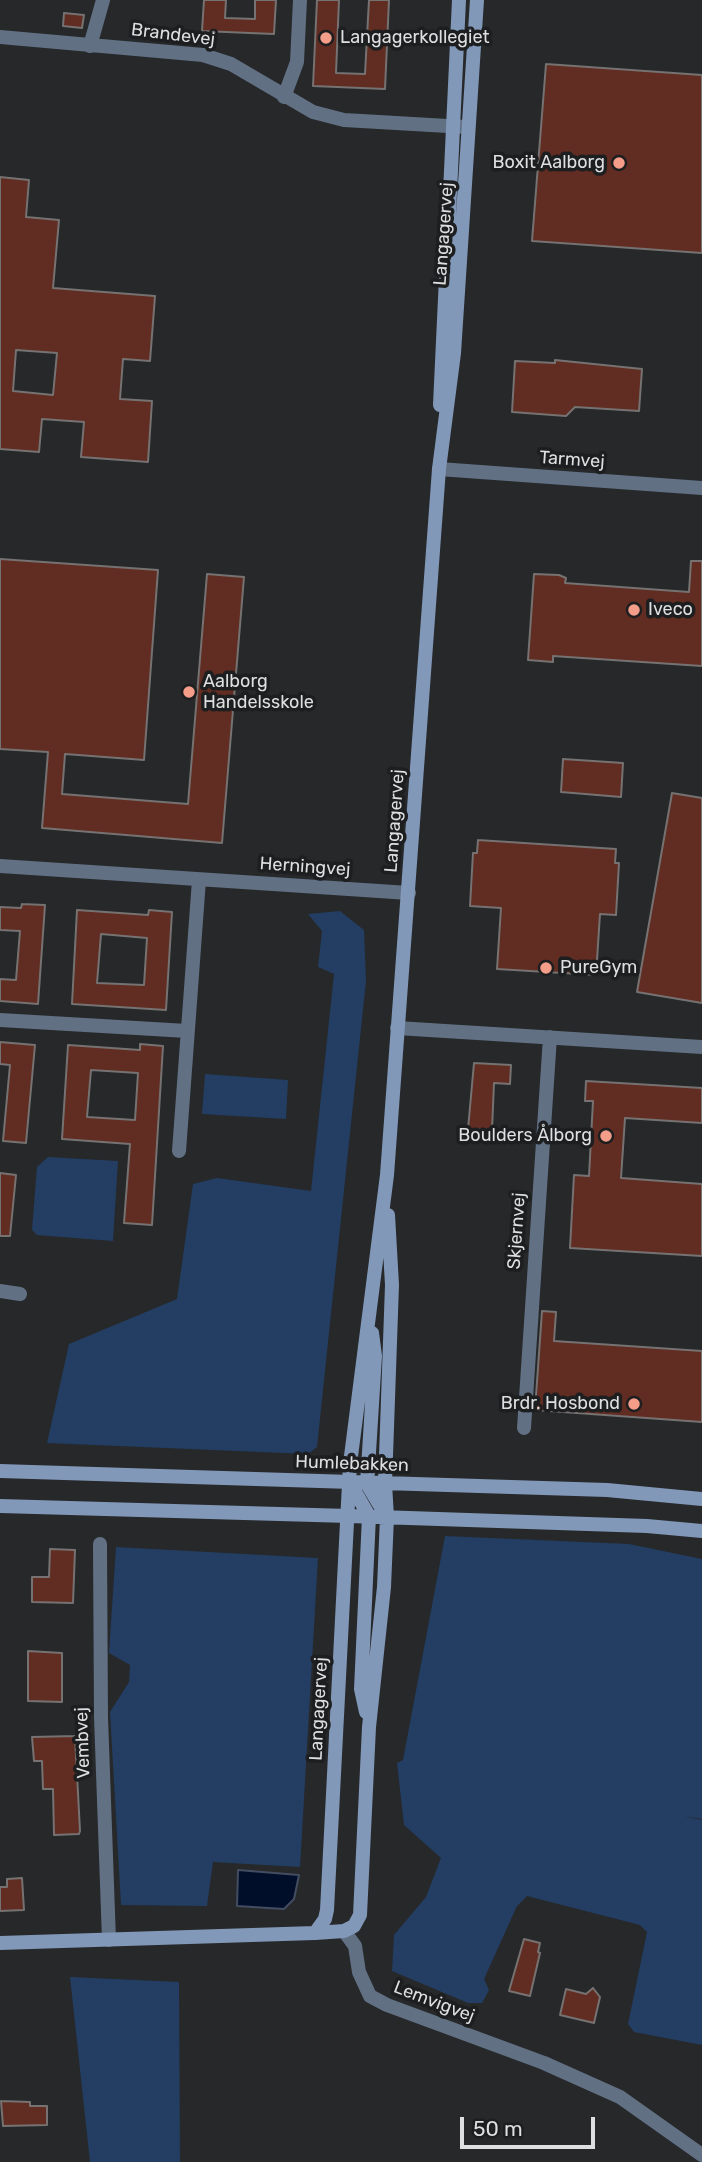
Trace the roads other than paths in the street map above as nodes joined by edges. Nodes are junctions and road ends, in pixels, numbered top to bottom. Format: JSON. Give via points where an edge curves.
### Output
{"nodes":[{"id":1,"x":103,"y":0,"type":"edge"},
{"id":2,"x":300,"y":0,"type":"edge"},
{"id":3,"x":459,"y":0,"type":"edge"},
{"id":4,"x":477,"y":0,"type":"edge"},
{"id":5,"x":0,"y":37,"type":"edge"},
{"id":6,"x":90,"y":46,"type":"junction"},
{"id":7,"x":284,"y":97,"type":"junction"},
{"id":8,"x":452,"y":126,"type":"junction"},
{"id":9,"x":471,"y":127,"type":"junction"},
{"id":10,"x":439,"y":469,"type":"junction"},
{"id":11,"x":702,"y":488,"type":"edge"},
{"id":12,"x":0,"y":866,"type":"edge"},
{"id":13,"x":199,"y":880,"type":"junction"},
{"id":14,"x":409,"y":893,"type":"junction"},
{"id":15,"x":0,"y":1020,"type":"edge"},
{"id":16,"x":397,"y":1028,"type":"junction"},
{"id":17,"x":187,"y":1031,"type":"junction"},
{"id":18,"x":551,"y":1037,"type":"junction"},
{"id":19,"x":702,"y":1047,"type":"edge"},
{"id":20,"x":179,"y":1151,"type":"dead end"},
{"id":21,"x":387,"y":1175,"type":"junction"},
{"id":22,"x":0,"y":1292,"type":"edge"},
{"id":23,"x":20,"y":1294,"type":"dead end"},
{"id":24,"x":369,"y":1311,"type":"junction"},
{"id":25,"x":524,"y":1428,"type":"dead end"},
{"id":26,"x":0,"y":1471,"type":"edge"},
{"id":27,"x":350,"y":1483,"type":"junction"},
{"id":28,"x":367,"y":1484,"type":"junction"},
{"id":29,"x":384,"y":1484,"type":"junction"},
{"id":30,"x":702,"y":1499,"type":"edge"},
{"id":31,"x":0,"y":1506,"type":"edge"},
{"id":32,"x":349,"y":1516,"type":"junction"},
{"id":33,"x":369,"y":1516,"type":"junction"},
{"id":34,"x":387,"y":1517,"type":"junction"},
{"id":35,"x":702,"y":1531,"type":"edge"},
{"id":36,"x":100,"y":1544,"type":"dead end"},
{"id":37,"x":369,"y":1727,"type":"junction"},
{"id":38,"x":344,"y":1931,"type":"junction"},
{"id":39,"x":315,"y":1933,"type":"junction"},
{"id":40,"x":109,"y":1940,"type":"junction"},
{"id":41,"x":0,"y":1942,"type":"edge"},
{"id":42,"x":702,"y":2155,"type":"edge"}],
"edges":[{"from":1,"to":6,"type":"street"},
{"from":2,"to":7,"type":"street","via":[[298,62]]},
{"from":3,"to":8,"type":"street","name":"Langagervej"},
{"from":4,"to":9,"type":"street","name":"Langagervej"},
{"from":5,"to":6,"type":"street","name":"Brandevej"},
{"from":6,"to":7,"type":"street","name":"Brandevej","via":[[203,55],[231,64]]},
{"from":7,"to":8,"type":"street","name":"Brandevej","via":[[313,112],[344,120]]},
{"from":8,"to":9,"type":"street","name":"Brandevej"},
{"from":8,"to":10,"type":"street","name":"Langagervej"},
{"from":9,"to":10,"type":"street","name":"Langagervej","via":[[454,353]]},
{"from":10,"to":11,"type":"street","name":"Tarmvej"},
{"from":10,"to":14,"type":"street","name":"Langagervej"},
{"from":12,"to":13,"type":"street","name":"Herningvej"},
{"from":13,"to":14,"type":"street","name":"Herningvej"},
{"from":13,"to":17,"type":"street"},
{"from":14,"to":16,"type":"street","name":"Langagervej"},
{"from":15,"to":17,"type":"street"},
{"from":16,"to":18,"type":"street"},
{"from":16,"to":21,"type":"street","name":"Langagervej"},
{"from":17,"to":20,"type":"street"},
{"from":18,"to":19,"type":"street"},
{"from":18,"to":25,"type":"street","name":"Skjernvej"},
{"from":21,"to":24,"type":"street","name":"Langagervej"},
{"from":21,"to":29,"type":"street","name":"Langagervej","via":[[392,1285]]},
{"from":22,"to":23,"type":"street"},
{"from":24,"to":27,"type":"street","name":"Langagervej"},
{"from":24,"to":28,"type":"street","name":"Langagervej","via":[[375,1356]]},
{"from":26,"to":27,"type":"street","name":"Humlebakken"},
{"from":27,"to":28,"type":"street","name":"Humlebakken"},
{"from":27,"to":32,"type":"street","name":"Langagervej"},
{"from":27,"to":33,"type":"street"},
{"from":28,"to":29,"type":"street","name":"Humlebakken"},
{"from":28,"to":34,"type":"street"},
{"from":29,"to":30,"type":"street","name":"Humlebakken","via":[[607,1490]]},
{"from":29,"to":34,"type":"street","name":"Langagervej"},
{"from":31,"to":32,"type":"street"},
{"from":32,"to":33,"type":"street"},
{"from":32,"to":39,"type":"street","name":"Langagervej","via":[[327,1910]]},
{"from":33,"to":34,"type":"street"},
{"from":33,"to":37,"type":"street","name":"Langagervej","via":[[362,1689]]},
{"from":34,"to":35,"type":"street"},
{"from":34,"to":37,"type":"street","name":"Langagervej"},
{"from":36,"to":40,"type":"street","name":"Vembvej"},
{"from":37,"to":38,"type":"street","name":"Langagervej","via":[[360,1915],[354,1926]]},
{"from":38,"to":39,"type":"street"},
{"from":38,"to":42,"type":"street","name":"Lemvigvej","via":[[355,1946],[359,1972],[370,1996],[620,2097]]},
{"from":39,"to":40,"type":"street"},
{"from":40,"to":41,"type":"street"}]}
